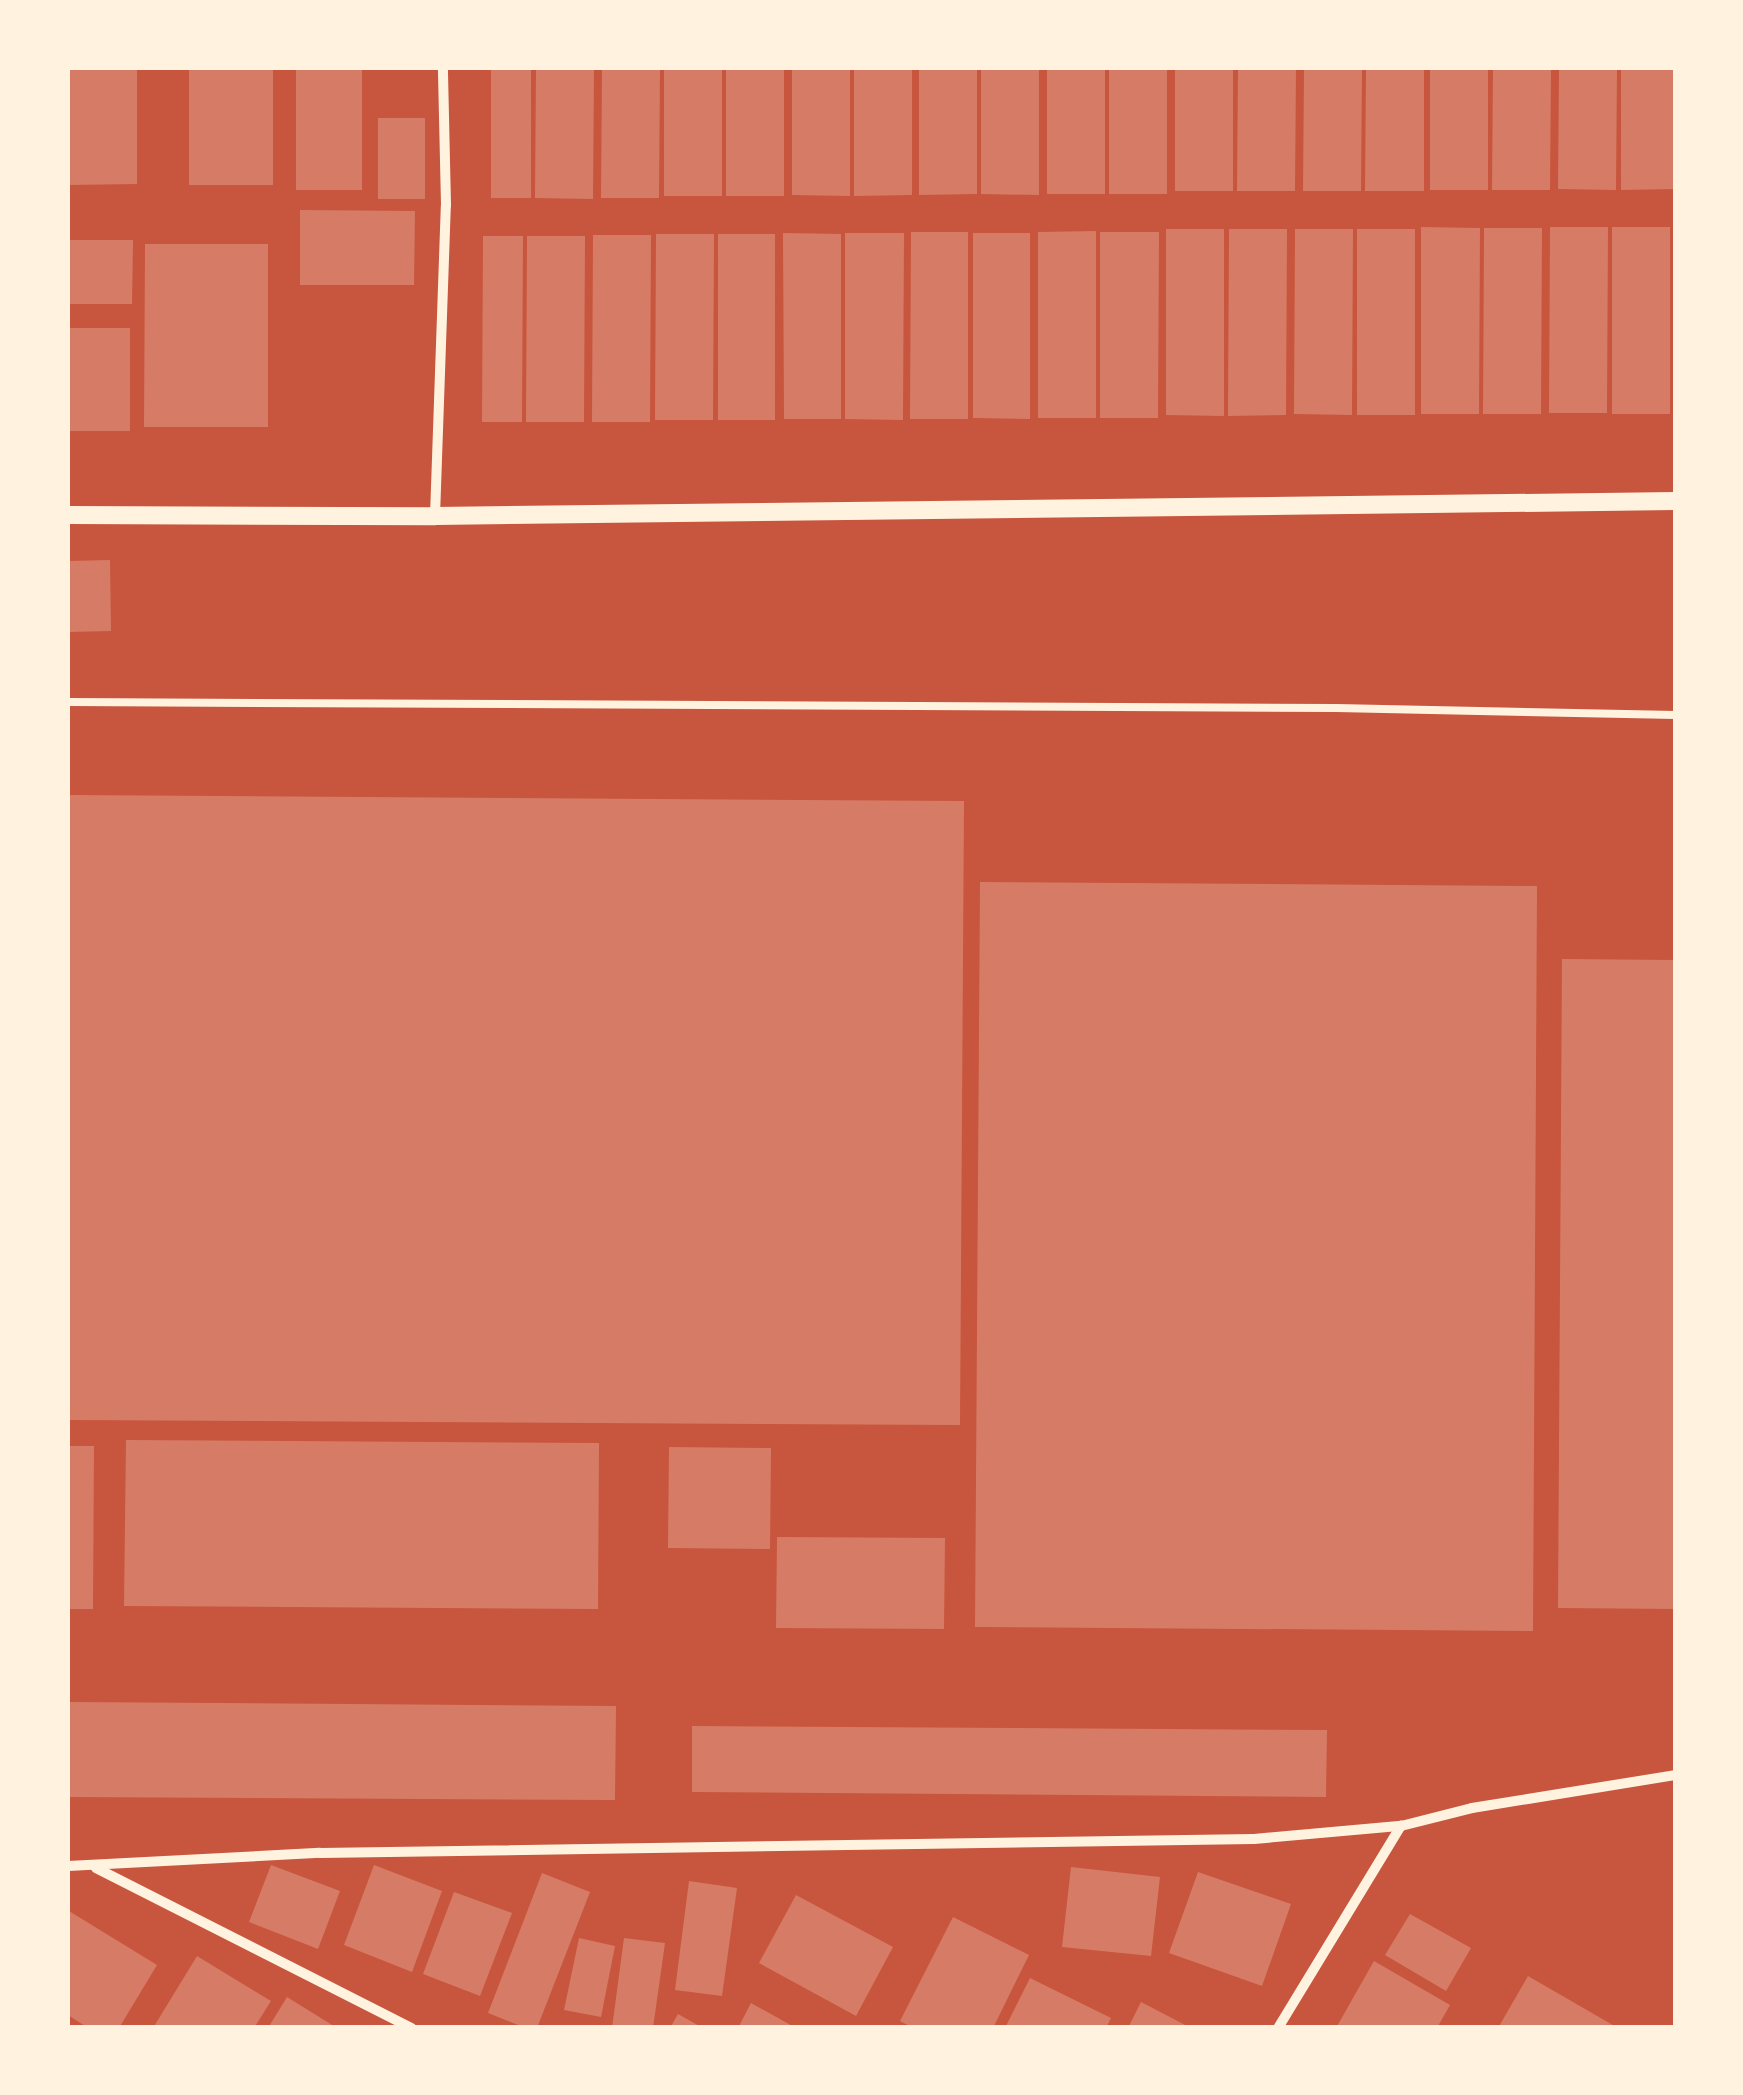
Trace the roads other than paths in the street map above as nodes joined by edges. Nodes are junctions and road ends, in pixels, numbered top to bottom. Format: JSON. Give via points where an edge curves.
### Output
{"nodes":[{"id":1,"x":443,"y":68,"type":"edge"},
{"id":2,"x":1676,"y":501,"type":"edge"},
{"id":3,"x":68,"y":515,"type":"edge"},
{"id":4,"x":435,"y":516,"type":"junction"},
{"id":5,"x":68,"y":702,"type":"edge"},
{"id":6,"x":1676,"y":714,"type":"edge"},
{"id":7,"x":1676,"y":1775,"type":"edge"},
{"id":8,"x":1401,"y":1826,"type":"junction"},
{"id":9,"x":68,"y":1866,"type":"edge"},
{"id":10,"x":93,"y":1866,"type":"junction"},
{"id":11,"x":412,"y":2028,"type":"edge"},
{"id":12,"x":1278,"y":2028,"type":"edge"}],
"edges":[{"from":1,"to":4,"type":"street","via":[[446,205]]},
{"from":2,"to":4,"type":"street"},
{"from":3,"to":4,"type":"street"},
{"from":5,"to":6,"type":"lane"},
{"from":7,"to":8,"type":"street"},
{"from":8,"to":10,"type":"street","via":[[1254,1839],[320,1853]]},
{"from":8,"to":12,"type":"street"},
{"from":9,"to":10,"type":"street"},
{"from":10,"to":11,"type":"street"}]}
